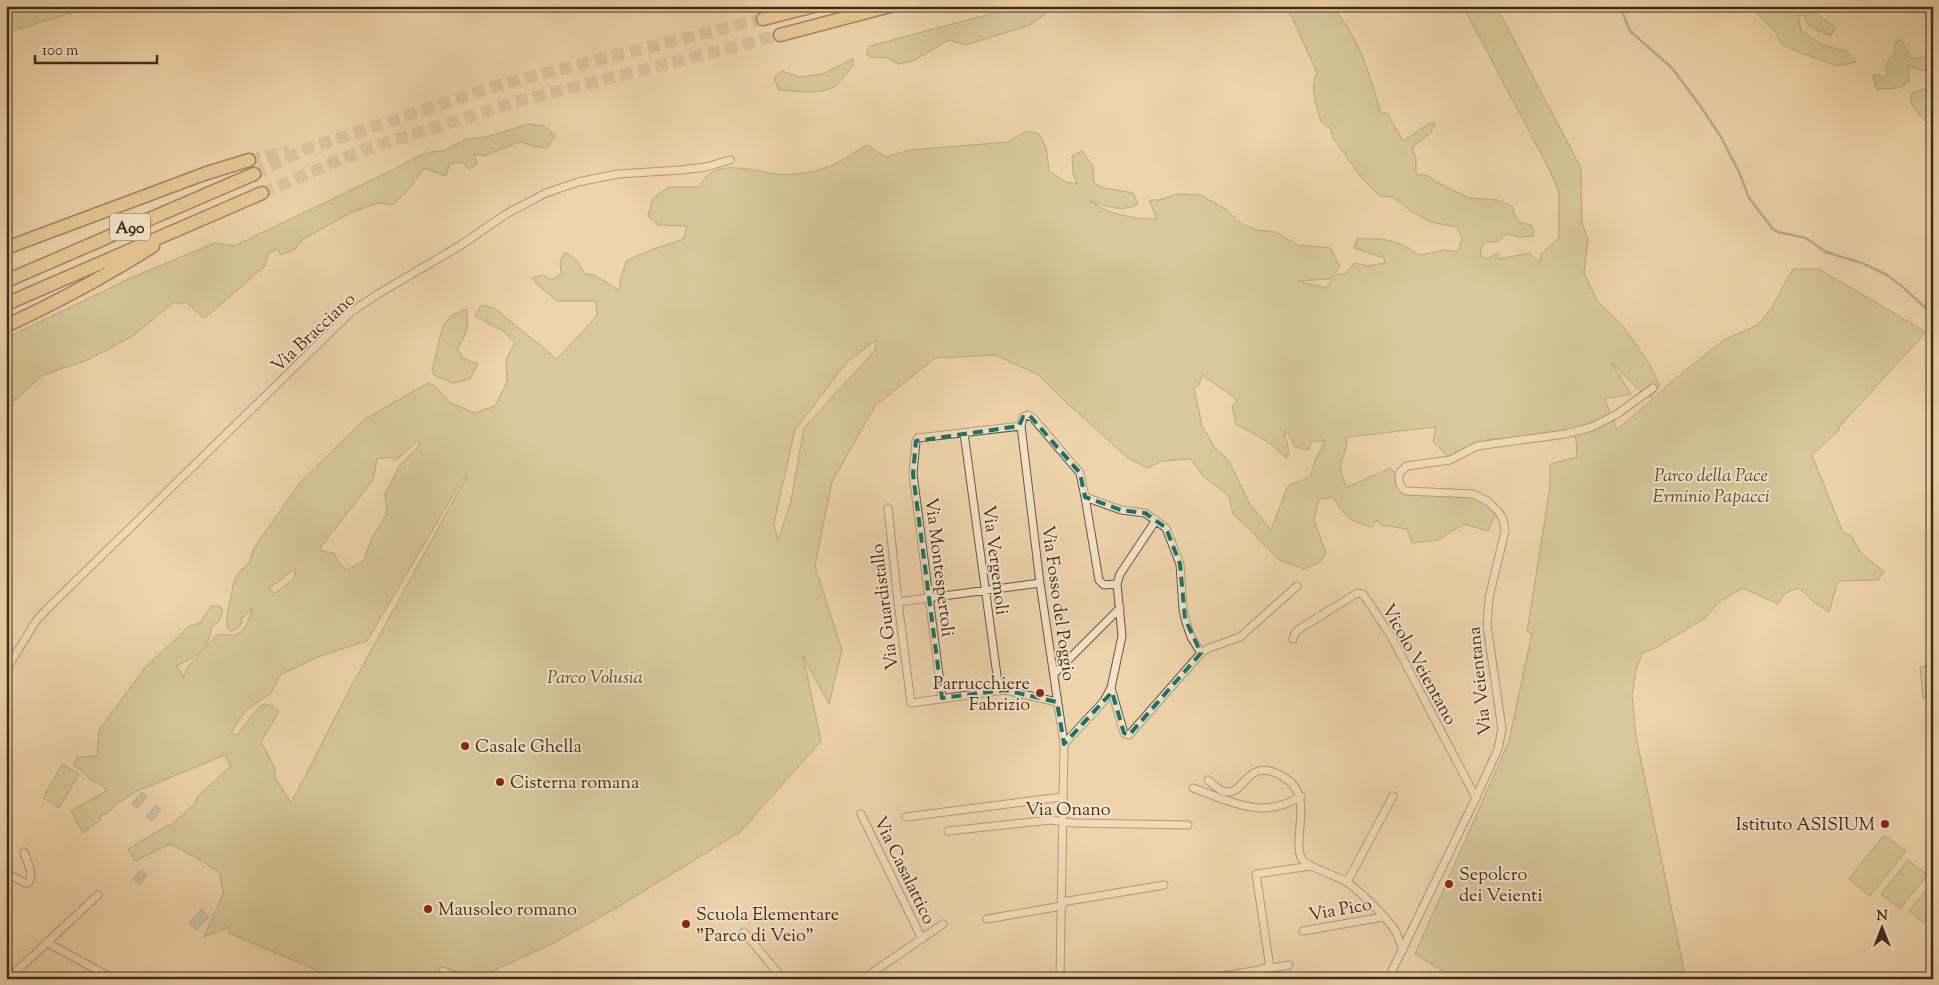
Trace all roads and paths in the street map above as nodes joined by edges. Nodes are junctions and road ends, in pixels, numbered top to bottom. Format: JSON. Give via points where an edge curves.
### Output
{"nodes":[{"id":1,"x":814,"y":6,"type":"edge"},
{"id":2,"x":890,"y":6,"type":"edge"},
{"id":3,"x":763,"y":19,"type":"tunnel mouth"},
{"id":4,"x":780,"y":35,"type":"tunnel mouth"},
{"id":5,"x":249,"y":160,"type":"tunnel mouth"},
{"id":6,"x":730,"y":160,"type":"dead end"},
{"id":7,"x":254,"y":174,"type":"tunnel mouth"},
{"id":8,"x":262,"y":193,"type":"tunnel mouth"},
{"id":9,"x":186,"y":225,"type":"junction"},
{"id":10,"x":6,"y":248,"type":"edge"},
{"id":11,"x":6,"y":281,"type":"edge"},
{"id":12,"x":6,"y":304,"type":"edge"},
{"id":13,"x":6,"y":326,"type":"edge"},
{"id":14,"x":1653,"y":388,"type":"dead end"},
{"id":15,"x":1021,"y":426,"type":"junction"},
{"id":16,"x":964,"y":433,"type":"junction"},
{"id":17,"x":1085,"y":496,"type":"junction"},
{"id":18,"x":888,"y":508,"type":"dead end"},
{"id":19,"x":1156,"y":520,"type":"junction"},
{"id":20,"x":1040,"y":583,"type":"junction"},
{"id":21,"x":1117,"y":584,"type":"junction"},
{"id":22,"x":1297,"y":586,"type":"dead end"},
{"id":23,"x":985,"y":591,"type":"junction"},
{"id":24,"x":929,"y":597,"type":"junction"},
{"id":25,"x":898,"y":602,"type":"junction"},
{"id":26,"x":1120,"y":608,"type":"junction"},
{"id":27,"x":1293,"y":639,"type":"dead end"},
{"id":28,"x":1201,"y":654,"type":"junction"},
{"id":29,"x":6,"y":670,"type":"edge"},
{"id":30,"x":1054,"y":674,"type":"junction"},
{"id":31,"x":1111,"y":688,"type":"junction"},
{"id":32,"x":999,"y":690,"type":"junction"},
{"id":33,"x":942,"y":698,"type":"junction"},
{"id":34,"x":1057,"y":702,"type":"junction"},
{"id":35,"x":1064,"y":744,"type":"junction"},
{"id":36,"x":1208,"y":780,"type":"dead end"},
{"id":37,"x":1192,"y":788,"type":"dead end"},
{"id":38,"x":1300,"y":796,"type":"junction"},
{"id":39,"x":1393,"y":796,"type":"dead end"},
{"id":40,"x":1062,"y":797,"type":"junction"},
{"id":41,"x":1476,"y":798,"type":"junction"},
{"id":42,"x":861,"y":814,"type":"dead end"},
{"id":43,"x":906,"y":817,"type":"dead end"},
{"id":44,"x":1062,"y":822,"type":"junction"},
{"id":45,"x":1188,"y":825,"type":"dead end"},
{"id":46,"x":948,"y":831,"type":"dead end"},
{"id":47,"x":24,"y":852,"type":"dead end"},
{"id":48,"x":1311,"y":866,"type":"junction"},
{"id":49,"x":6,"y":873,"type":"edge"},
{"id":50,"x":1347,"y":882,"type":"junction"},
{"id":51,"x":1164,"y":885,"type":"dead end"},
{"id":52,"x":98,"y":895,"type":"dead end"},
{"id":53,"x":1062,"y":904,"type":"junction"},
{"id":54,"x":1384,"y":917,"type":"junction"},
{"id":55,"x":987,"y":919,"type":"dead end"},
{"id":56,"x":943,"y":924,"type":"dead end"},
{"id":57,"x":1303,"y":931,"type":"dead end"},
{"id":58,"x":744,"y":932,"type":"dead end"},
{"id":59,"x":922,"y":939,"type":"junction"},
{"id":60,"x":46,"y":942,"type":"junction"},
{"id":61,"x":1403,"y":950,"type":"junction"},
{"id":62,"x":1289,"y":965,"type":"dead end"},
{"id":63,"x":1267,"y":968,"type":"junction"},
{"id":64,"x":443,"y":975,"type":"edge"},
{"id":65,"x":110,"y":977,"type":"dead end"},
{"id":66,"x":454,"y":977,"type":"edge"},
{"id":67,"x":8,"y":979,"type":"edge"},
{"id":68,"x":463,"y":979,"type":"edge"},
{"id":69,"x":783,"y":979,"type":"edge"},
{"id":70,"x":863,"y":979,"type":"edge"},
{"id":71,"x":1060,"y":979,"type":"edge"},
{"id":72,"x":1205,"y":979,"type":"edge"},
{"id":73,"x":1265,"y":979,"type":"edge"},
{"id":74,"x":1388,"y":979,"type":"edge"}],
"edges":[{"from":1,"to":3,"type":"highway"},
{"from":2,"to":4,"type":"highway"},
{"from":5,"to":10,"type":"highway","via":[[185,180]]},
{"from":6,"to":29,"type":"street","name":"Via Bracciano","via":[[706,167],[618,174],[546,193],[506,214],[352,312],[46,610]]},
{"from":7,"to":11,"type":"highway","number":"A90"},
{"from":8,"to":9,"type":"highway","number":"A90"},
{"from":9,"to":12,"type":"highway","number":"A90"},
{"from":9,"to":13,"type":"highway","via":[[125,264]]},
{"from":14,"to":41,"type":"street","name":"Via Veientana","via":[[1618,414],[1592,427],[1565,434],[1477,446],[1450,460],[1407,466],[1400,472],[1400,482],[1405,490],[1478,496],[1495,508],[1505,525],[1487,616],[1502,734]]},
{"from":15,"to":16,"type":"street"},
{"from":15,"to":17,"type":"street","via":[[1021,419],[1026,415],[1033,418],[1080,473]]},
{"from":15,"to":20,"type":"street","name":"Via Fosso del Poggio"},
{"from":16,"to":23,"type":"street","name":"Via Vergemoli"},
{"from":16,"to":24,"type":"street","name":"Via Montespertoli","via":[[916,439],[913,474]]},
{"from":17,"to":19,"type":"street","via":[[1121,510],[1146,513]]},
{"from":17,"to":21,"type":"street","via":[[1100,580],[1104,585]]},
{"from":18,"to":25,"type":"street","name":"Via Guardistallo"},
{"from":19,"to":21,"type":"street","via":[[1120,574]]},
{"from":19,"to":28,"type":"street","via":[[1166,530],[1180,562],[1185,619]]},
{"from":20,"to":23,"type":"street"},
{"from":20,"to":30,"type":"street","name":"Via Fosso del Poggio"},
{"from":21,"to":26,"type":"street"},
{"from":22,"to":28,"type":"street","via":[[1240,637]]},
{"from":23,"to":24,"type":"street"},
{"from":23,"to":32,"type":"street","name":"Via Vergemoli"},
{"from":24,"to":25,"type":"street"},
{"from":24,"to":33,"type":"street","name":"Via Montespertoli"},
{"from":25,"to":33,"type":"street","name":"Via Guardistallo","via":[[911,703]]},
{"from":26,"to":30,"type":"street"},
{"from":26,"to":31,"type":"street","via":[[1122,640]]},
{"from":27,"to":41,"type":"street","name":"Vicolo Veientano","via":[[1300,628],[1358,593],[1363,594],[1391,636]]},
{"from":28,"to":31,"type":"street","via":[[1129,735],[1124,733]]},
{"from":30,"to":34,"type":"street","name":"Via Fosso del Poggio"},
{"from":31,"to":35,"type":"street","via":[[1104,701]]},
{"from":32,"to":33,"type":"street"},
{"from":32,"to":34,"type":"street"},
{"from":34,"to":35,"type":"street","name":"Via Fosso del Poggio"},
{"from":35,"to":40,"type":"street","name":"Via Fosso del Poggio"},
{"from":36,"to":38,"type":"street","via":[[1228,792],[1257,771],[1267,769],[1290,780]]},
{"from":37,"to":38,"type":"street","via":[[1257,809],[1284,805]]},
{"from":38,"to":48,"type":"street","via":[[1300,853],[1303,861]]},
{"from":39,"to":50,"type":"street"},
{"from":40,"to":43,"type":"street"},
{"from":40,"to":44,"type":"street","name":"Via Fosso del Poggio"},
{"from":41,"to":61,"type":"street","name":"Via Veientana"},
{"from":42,"to":59,"type":"street","name":"Via Casalattico"},
{"from":44,"to":45,"type":"street","name":"Via Onano"},
{"from":44,"to":46,"type":"street","name":"Via Onano","via":[[1051,820]]},
{"from":44,"to":53,"type":"street","name":"Via Fosso del Poggio"},
{"from":47,"to":49,"type":"street","via":[[32,876],[30,881],[24,883]]},
{"from":48,"to":50,"type":"street"},
{"from":48,"to":63,"type":"street","via":[[1256,874]]},
{"from":50,"to":54,"type":"street"},
{"from":51,"to":53,"type":"street"},
{"from":52,"to":60,"type":"street"},
{"from":53,"to":55,"type":"street"},
{"from":53,"to":71,"type":"street","name":"Via Fosso del Poggio"},
{"from":54,"to":57,"type":"street","name":"Via Pico"},
{"from":54,"to":61,"type":"street","via":[[1396,932]]},
{"from":56,"to":59,"type":"street"},
{"from":58,"to":69,"type":"street"},
{"from":59,"to":70,"type":"street"},
{"from":60,"to":65,"type":"street"},
{"from":60,"to":67,"type":"street"},
{"from":61,"to":74,"type":"street","name":"Via Veientana"},
{"from":62,"to":63,"type":"street"},
{"from":63,"to":72,"type":"street"},
{"from":63,"to":73,"type":"street"},
{"from":64,"to":66,"type":"street"},
{"from":66,"to":68,"type":"street"}]}
